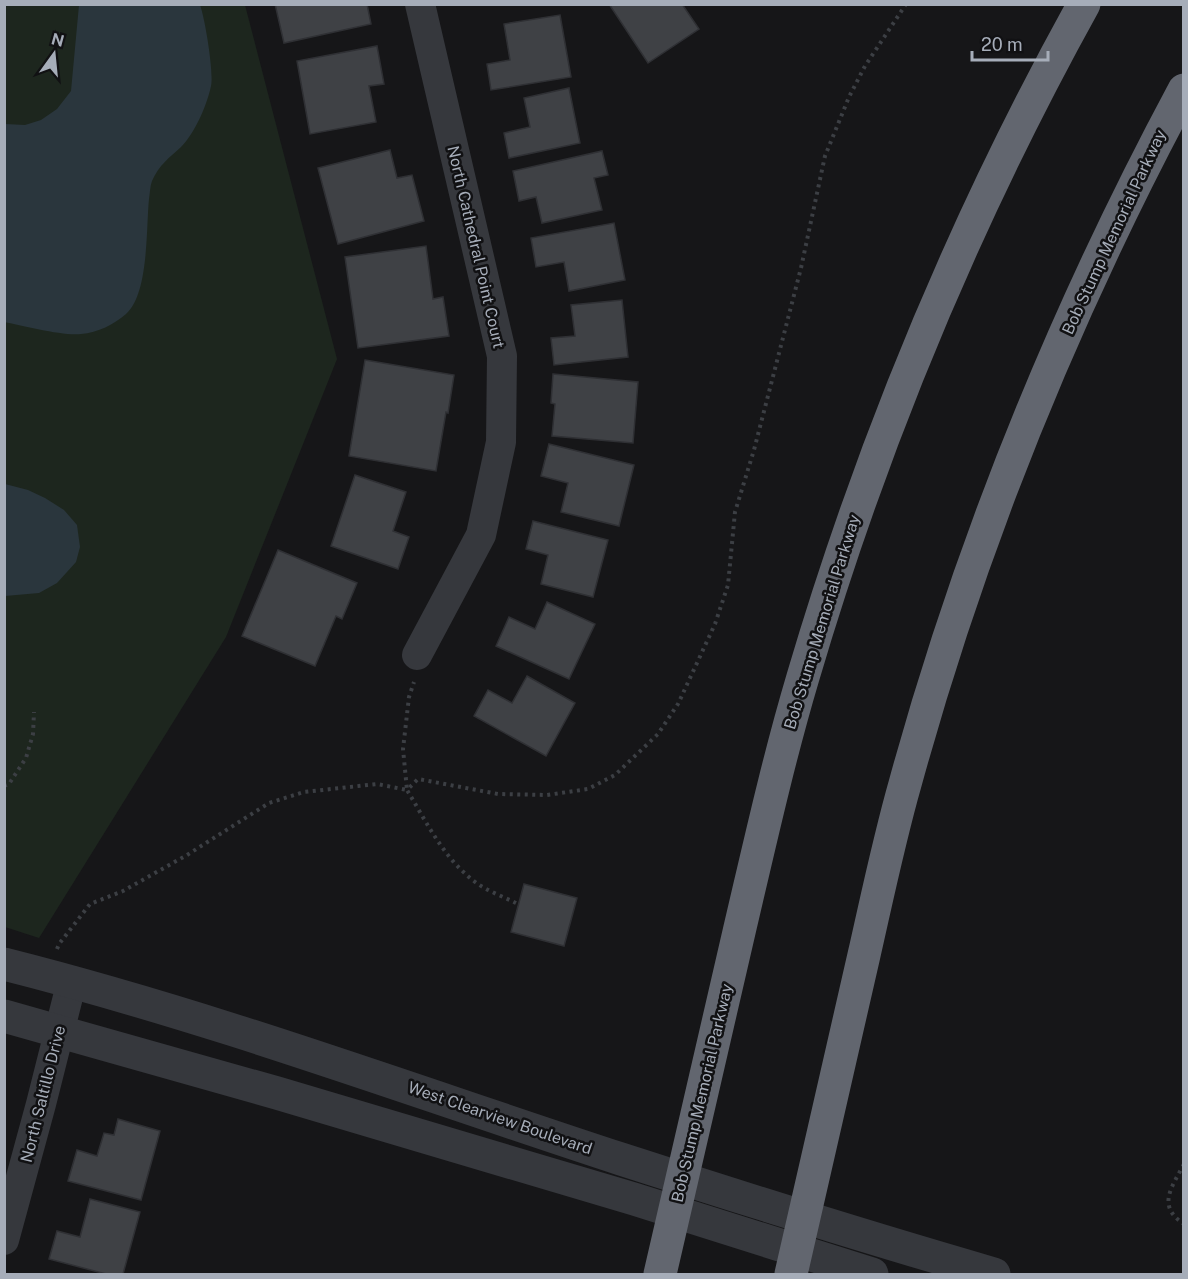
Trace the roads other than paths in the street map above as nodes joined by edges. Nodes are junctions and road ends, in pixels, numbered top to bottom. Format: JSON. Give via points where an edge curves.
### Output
{"nodes":[{"id":1,"x":1084,"y":4,"type":"edge"},
{"id":2,"x":425,"y":6,"type":"edge"},
{"id":3,"x":1184,"y":90,"type":"edge"},
{"id":4,"x":417,"y":667,"type":"road end"},
{"id":5,"x":4,"y":964,"type":"edge"},
{"id":6,"x":72,"y":981,"type":"junction"},
{"id":7,"x":4,"y":1016,"type":"edge"},
{"id":8,"x":59,"y":1030,"type":"junction"},
{"id":9,"x":4,"y":1240,"type":"edge"},
{"id":10,"x":660,"y":1275,"type":"edge"},
{"id":11,"x":791,"y":1275,"type":"edge"},
{"id":12,"x":872,"y":1275,"type":"edge"},
{"id":13,"x":994,"y":1275,"type":"edge"}],
"edges":[{"from":1,"to":10,"type":"highway","name":"Bob Stump Memorial Parkway","via":[[950,272],[831,585],[773,784]]},
{"from":2,"to":4,"type":"street","name":"North Cathedral Point Court","via":[[471,230],[502,356],[501,442],[481,535]]},
{"from":3,"to":11,"type":"highway","name":"Bob Stump Memorial Parkway","via":[[1075,311],[986,527],[905,785]]},
{"from":5,"to":6,"type":"street","name":"West Clearview Boulevard"},
{"from":6,"to":8,"type":"street","name":"North Saltillo Drive"},
{"from":6,"to":13,"type":"street","name":"West Clearview Boulevard"},
{"from":7,"to":8,"type":"street"},
{"from":8,"to":9,"type":"street","name":"North Saltillo Drive"},
{"from":8,"to":12,"type":"street","via":[[634,1199]]}]}
